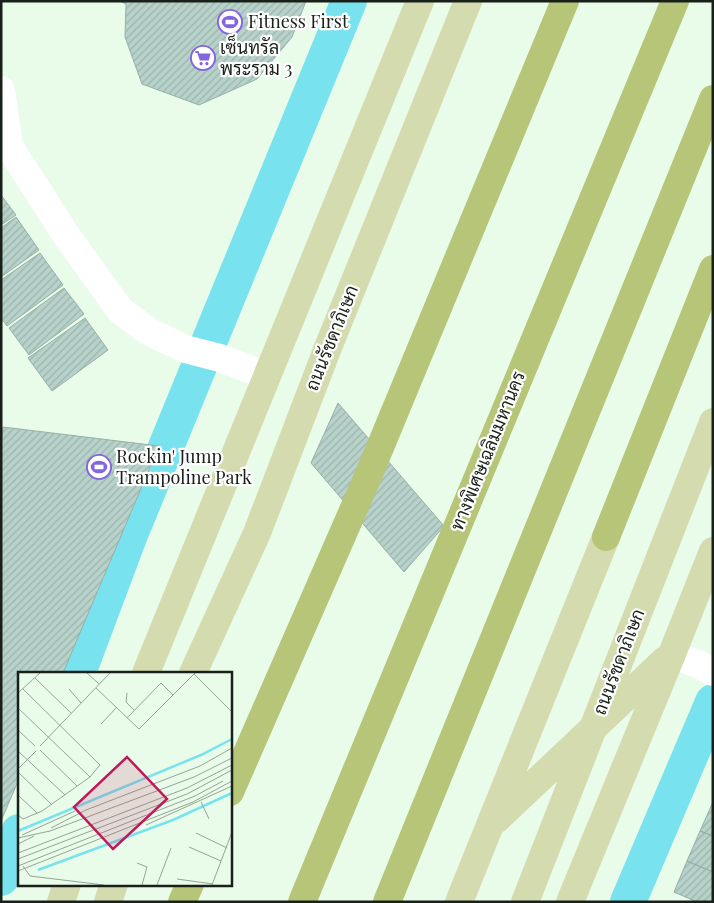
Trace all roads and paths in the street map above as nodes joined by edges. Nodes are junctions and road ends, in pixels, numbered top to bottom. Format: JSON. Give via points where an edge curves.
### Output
{"nodes":[{"id":1,"x":420,"y":1,"type":"edge"},
{"id":2,"x":468,"y":1,"type":"edge"},
{"id":3,"x":565,"y":1,"type":"edge"},
{"id":4,"x":675,"y":1,"type":"edge"},
{"id":5,"x":1,"y":90,"type":"edge"},
{"id":6,"x":713,"y":99,"type":"edge"},
{"id":7,"x":713,"y":269,"type":"edge"},
{"id":8,"x":267,"y":376,"type":"junction"},
{"id":9,"x":713,"y":422,"type":"edge"},
{"id":10,"x":606,"y":537,"type":"joint"},
{"id":11,"x":713,"y":551,"type":"edge"},
{"id":12,"x":672,"y":654,"type":"junction"},
{"id":13,"x":146,"y":672,"type":"edge"},
{"id":14,"x":193,"y":672,"type":"edge"},
{"id":15,"x":712,"y":672,"type":"edge"},
{"id":16,"x":231,"y":790,"type":"edge"},
{"id":17,"x":490,"y":825,"type":"junction"},
{"id":18,"x":66,"y":886,"type":"edge"},
{"id":19,"x":113,"y":886,"type":"edge"},
{"id":20,"x":189,"y":886,"type":"edge"},
{"id":21,"x":61,"y":902,"type":"edge"},
{"id":22,"x":108,"y":902,"type":"edge"},
{"id":23,"x":182,"y":902,"type":"edge"},
{"id":24,"x":302,"y":902,"type":"edge"},
{"id":25,"x":387,"y":902,"type":"edge"},
{"id":26,"x":459,"y":902,"type":"edge"},
{"id":27,"x":525,"y":902,"type":"edge"},
{"id":28,"x":570,"y":902,"type":"edge"}],
"edges":[{"from":1,"to":8,"type":"main road"},
{"from":2,"to":14,"type":"main road","name":"ถนนรัชดาภิเษก","via":[[257,533]]},
{"from":3,"to":16,"type":"highway","via":[[368,474]]},
{"from":4,"to":24,"type":"highway","name":"ทางพิเศษเฉลิมมหานคร"},
{"from":5,"to":8,"type":"lane","via":[[9,146],[66,235],[120,310],[148,331],[186,349]]},
{"from":6,"to":25,"type":"highway"},
{"from":7,"to":10,"type":"highway"},
{"from":8,"to":13,"type":"main road"},
{"from":9,"to":27,"type":"main road","name":"ถนนรัชดาภิเษก"},
{"from":10,"to":17,"type":"main road"},
{"from":11,"to":12,"type":"main road"},
{"from":12,"to":15,"type":"lane"},
{"from":12,"to":17,"type":"main road"},
{"from":12,"to":28,"type":"main road"},
{"from":17,"to":26,"type":"main road"},
{"from":18,"to":21,"type":"main road"},
{"from":19,"to":22,"type":"main road"},
{"from":20,"to":23,"type":"highway"}]}
